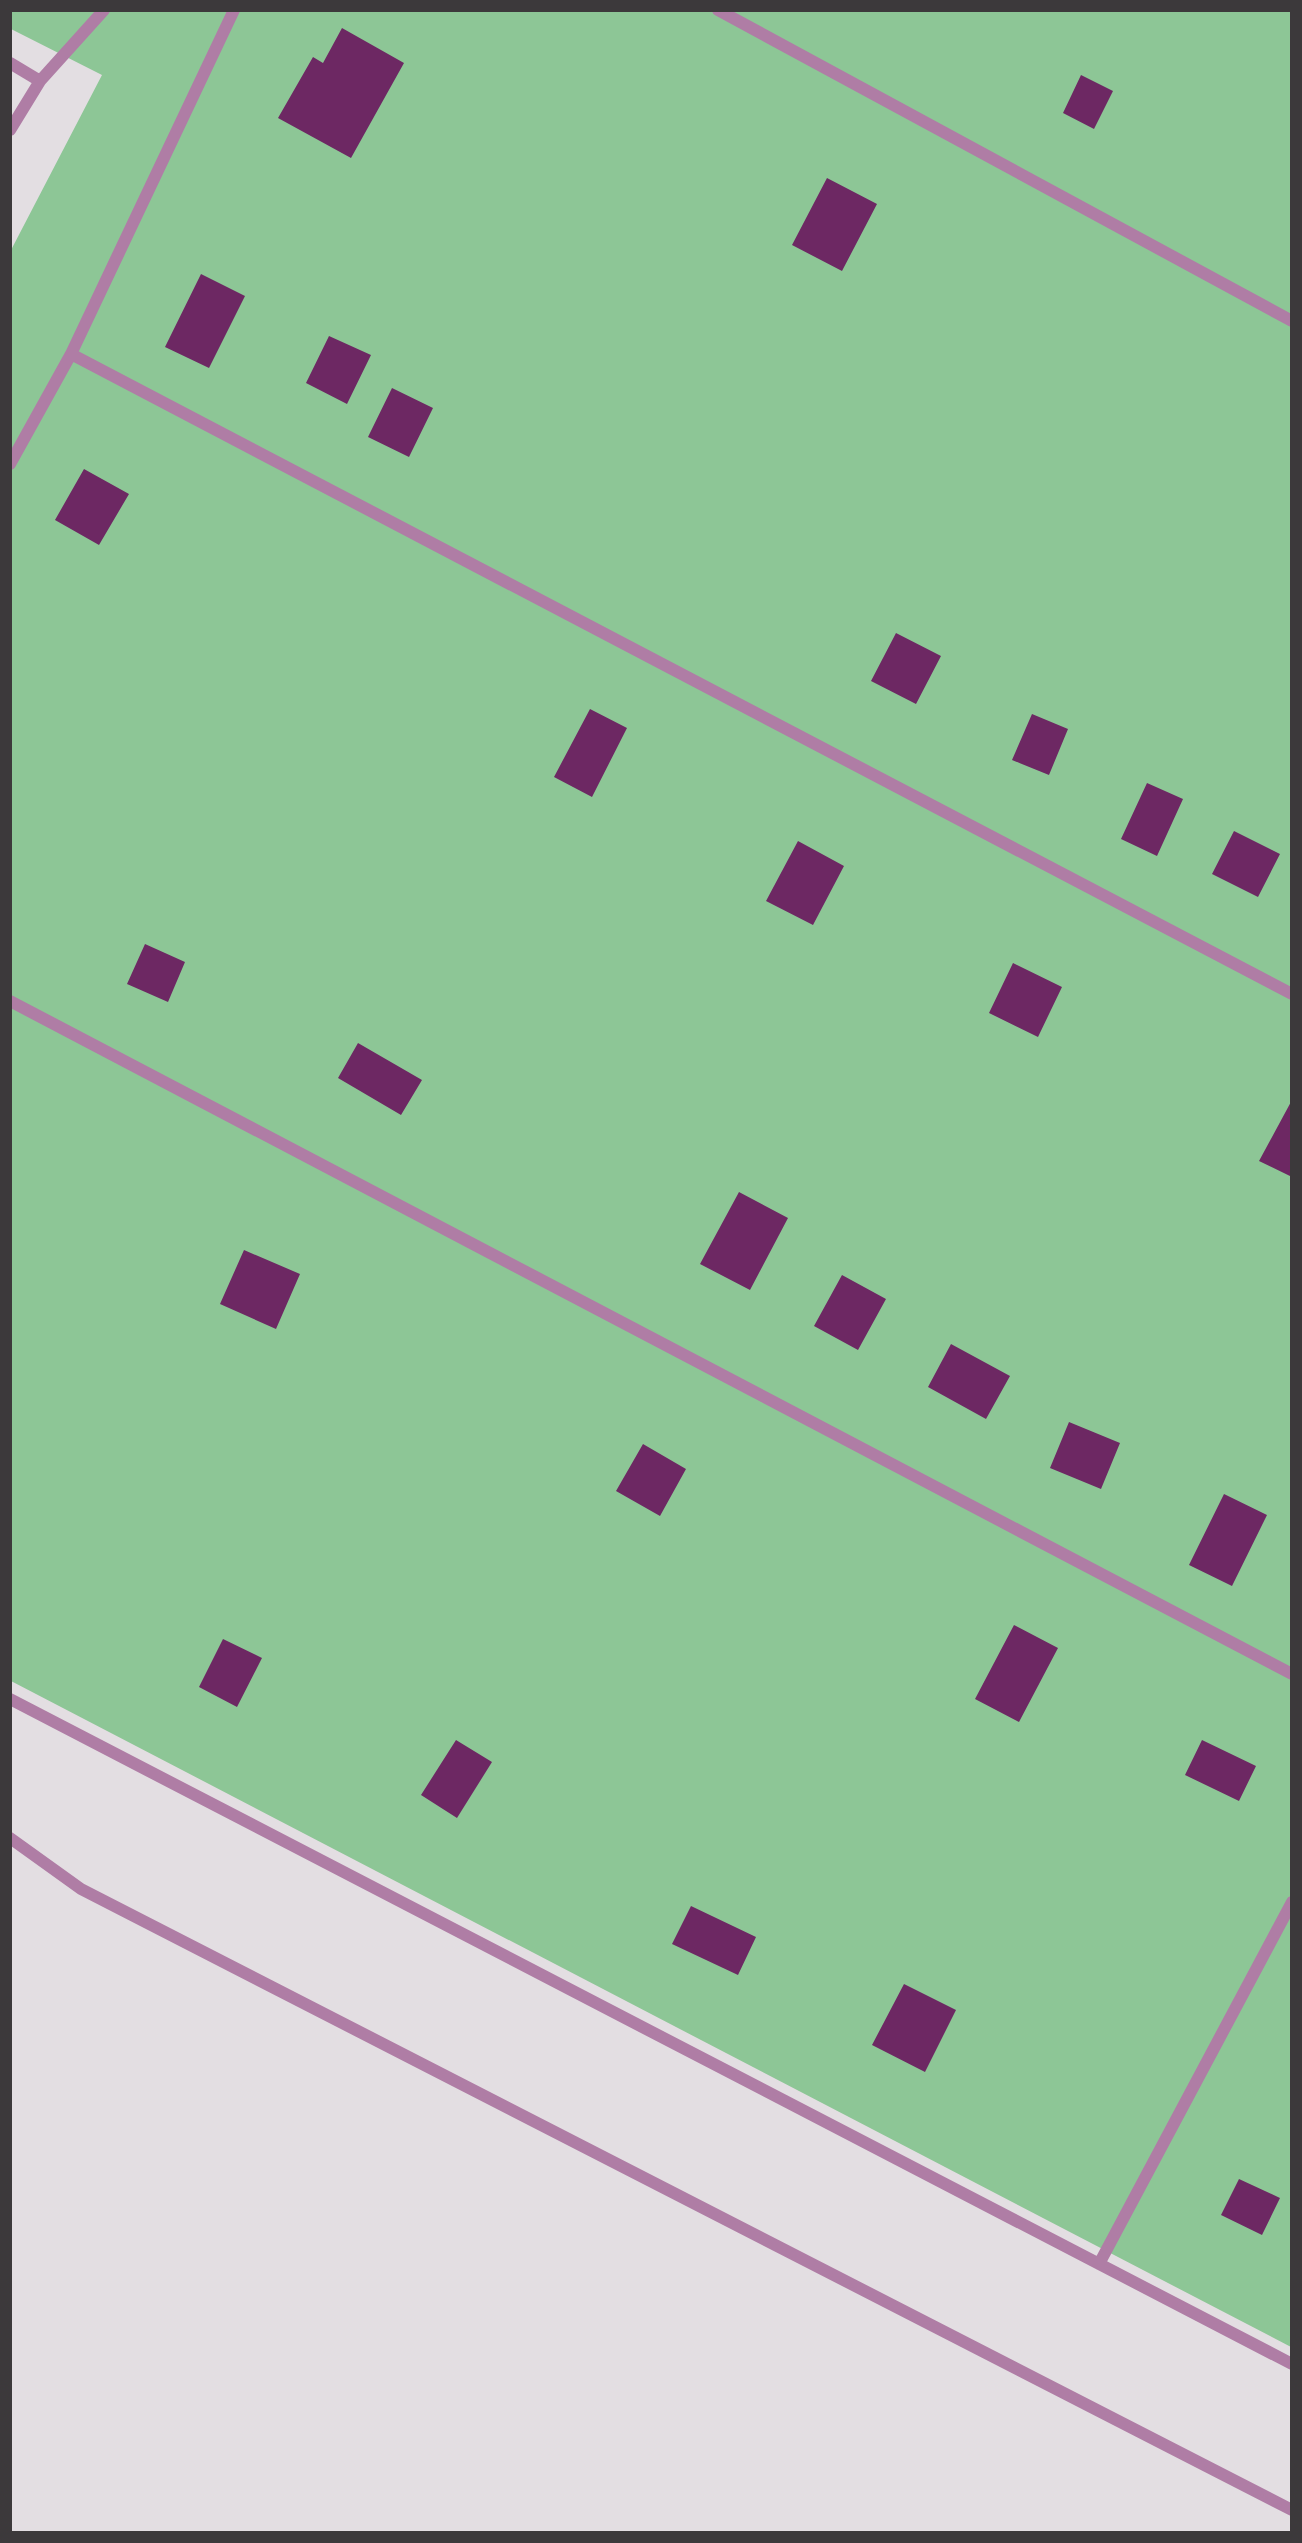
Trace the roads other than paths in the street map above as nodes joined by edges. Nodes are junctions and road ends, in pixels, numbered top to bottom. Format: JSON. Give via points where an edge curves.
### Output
{"nodes":[{"id":1,"x":104,"y":10,"type":"edge"},
{"id":2,"x":234,"y":10,"type":"edge"},
{"id":3,"x":718,"y":10,"type":"edge"},
{"id":4,"x":10,"y":63,"type":"edge"},
{"id":5,"x":40,"y":81,"type":"junction"},
{"id":6,"x":10,"y":130,"type":"edge"},
{"id":7,"x":1292,"y":321,"type":"edge"},
{"id":8,"x":71,"y":354,"type":"junction"},
{"id":9,"x":10,"y":464,"type":"edge"},
{"id":10,"x":1292,"y":994,"type":"edge"},
{"id":11,"x":10,"y":1001,"type":"edge"},
{"id":12,"x":1292,"y":1674,"type":"edge"},
{"id":13,"x":10,"y":1700,"type":"edge"},
{"id":14,"x":10,"y":1838,"type":"edge"},
{"id":15,"x":1292,"y":1902,"type":"edge"},
{"id":16,"x":1099,"y":2264,"type":"junction"},
{"id":17,"x":1292,"y":2364,"type":"edge"},
{"id":18,"x":1292,"y":2510,"type":"edge"}],
"edges":[{"from":1,"to":5,"type":"street"},
{"from":2,"to":8,"type":"street"},
{"from":3,"to":7,"type":"street"},
{"from":4,"to":5,"type":"street"},
{"from":5,"to":6,"type":"street"},
{"from":8,"to":9,"type":"street"},
{"from":8,"to":10,"type":"street"},
{"from":11,"to":12,"type":"street"},
{"from":13,"to":16,"type":"street"},
{"from":14,"to":18,"type":"street","via":[[81,1889]]},
{"from":15,"to":16,"type":"street"},
{"from":16,"to":17,"type":"street"}]}
